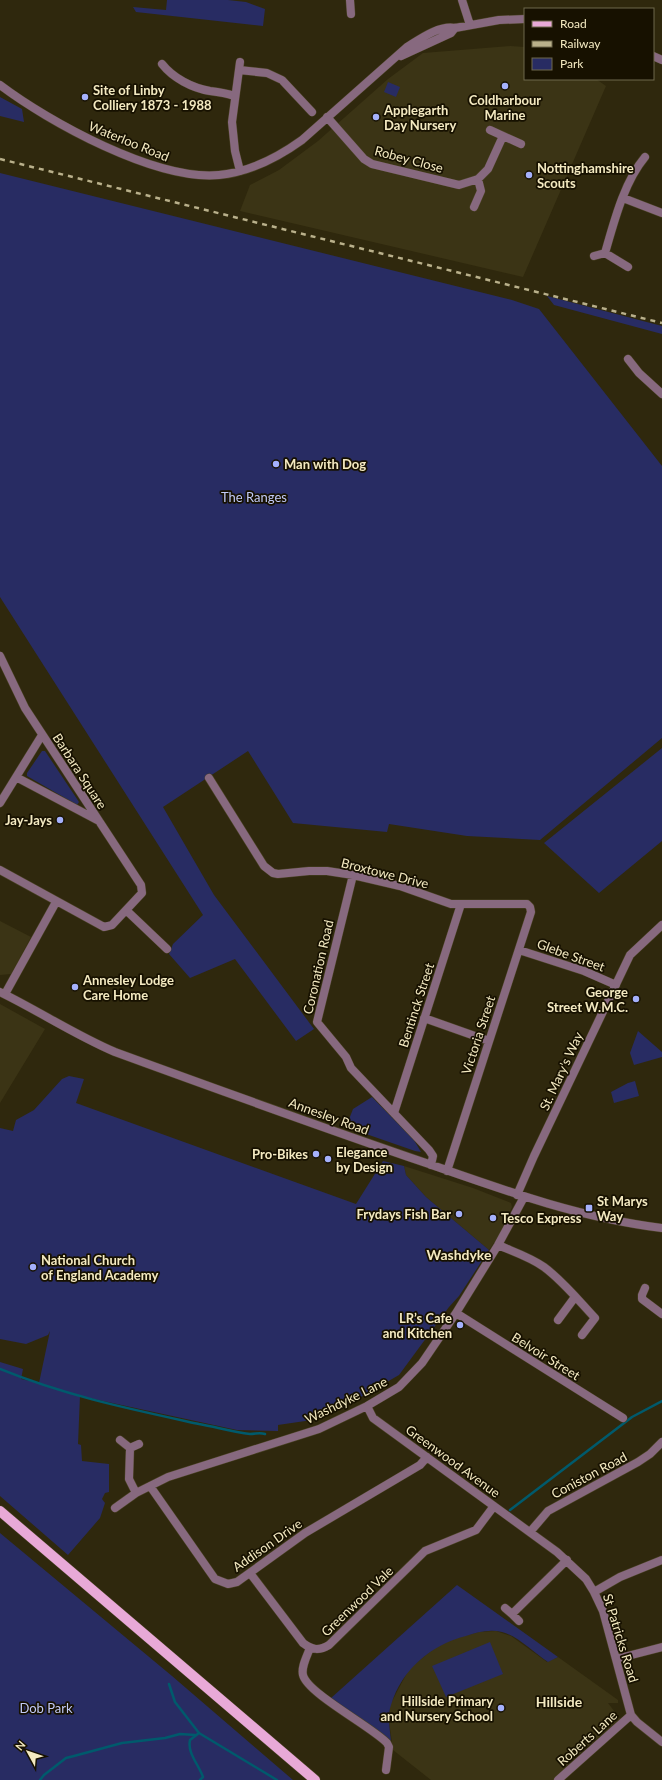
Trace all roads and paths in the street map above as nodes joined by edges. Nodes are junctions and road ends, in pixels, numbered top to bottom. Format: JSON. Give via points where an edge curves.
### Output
{"nodes":[{"id":1,"x":350,"y":0,"type":"edge"},
{"id":2,"x":462,"y":0,"type":"edge"},
{"id":3,"x":351,"y":14,"type":"dead end"},
{"id":4,"x":524,"y":19,"type":"edge"},
{"id":5,"x":470,"y":25,"type":"junction"},
{"id":6,"x":162,"y":64,"type":"dead end"},
{"id":7,"x":0,"y":85,"type":"edge"},
{"id":8,"x":234,"y":96,"type":"junction"},
{"id":9,"x":312,"y":112,"type":"dead end"},
{"id":10,"x":327,"y":117,"type":"junction"},
{"id":11,"x":490,"y":130,"type":"dead end"},
{"id":12,"x":503,"y":136,"type":"junction"},
{"id":13,"x":521,"y":144,"type":"dead end"},
{"id":14,"x":645,"y":157,"type":"dead end"},
{"id":15,"x":240,"y":171,"type":"junction"},
{"id":16,"x":478,"y":179,"type":"junction"},
{"id":17,"x":623,"y":198,"type":"junction"},
{"id":18,"x":474,"y":207,"type":"dead end"},
{"id":19,"x":662,"y":213,"type":"edge"},
{"id":20,"x":605,"y":253,"type":"junction"},
{"id":21,"x":594,"y":256,"type":"dead end"},
{"id":22,"x":628,"y":267,"type":"dead end"},
{"id":23,"x":628,"y":359,"type":"dead end"},
{"id":24,"x":661,"y":390,"type":"edge"},
{"id":25,"x":0,"y":656,"type":"edge"},
{"id":26,"x":42,"y":735,"type":"junction"},
{"id":27,"x":16,"y":777,"type":"junction"},
{"id":28,"x":209,"y":778,"type":"dead end"},
{"id":29,"x":0,"y":803,"type":"edge"},
{"id":30,"x":100,"y":822,"type":"junction"},
{"id":31,"x":0,"y":870,"type":"edge"},
{"id":32,"x":353,"y":875,"type":"junction"},
{"id":33,"x":56,"y":902,"type":"junction"},
{"id":34,"x":461,"y":904,"type":"junction"},
{"id":35,"x":530,"y":907,"type":"joint"},
{"id":36,"x":126,"y":910,"type":"junction"},
{"id":37,"x":662,"y":925,"type":"edge"},
{"id":38,"x":167,"y":949,"type":"dead end"},
{"id":39,"x":519,"y":950,"type":"junction"},
{"id":40,"x":616,"y":985,"type":"junction"},
{"id":41,"x":3,"y":993,"type":"edge"},
{"id":42,"x":424,"y":1018,"type":"junction"},
{"id":43,"x":489,"y":1041,"type":"junction"},
{"id":44,"x":394,"y":1113,"type":"junction"},
{"id":45,"x":431,"y":1165,"type":"junction"},
{"id":46,"x":447,"y":1170,"type":"junction"},
{"id":47,"x":521,"y":1196,"type":"junction"},
{"id":48,"x":662,"y":1228,"type":"edge"},
{"id":49,"x":498,"y":1245,"type":"junction"},
{"id":50,"x":646,"y":1288,"type":"dead end"},
{"id":51,"x":575,"y":1297,"type":"junction"},
{"id":52,"x":456,"y":1313,"type":"junction"},
{"id":53,"x":662,"y":1314,"type":"edge"},
{"id":54,"x":558,"y":1320,"type":"dead end"},
{"id":55,"x":582,"y":1335,"type":"dead end"},
{"id":56,"x":367,"y":1406,"type":"junction"},
{"id":57,"x":623,"y":1418,"type":"dead end"},
{"id":58,"x":120,"y":1440,"type":"dead end"},
{"id":59,"x":139,"y":1444,"type":"dead end"},
{"id":60,"x":661,"y":1444,"type":"edge"},
{"id":61,"x":130,"y":1448,"type":"junction"},
{"id":62,"x":427,"y":1457,"type":"junction"},
{"id":63,"x":150,"y":1486,"type":"junction"},
{"id":64,"x":136,"y":1493,"type":"junction"},
{"id":65,"x":494,"y":1506,"type":"junction"},
{"id":66,"x":115,"y":1508,"type":"dead end"},
{"id":67,"x":0,"y":1511,"type":"edge"},
{"id":68,"x":530,"y":1532,"type":"junction"},
{"id":69,"x":567,"y":1560,"type":"junction"},
{"id":70,"x":662,"y":1560,"type":"edge"},
{"id":71,"x":250,"y":1573,"type":"junction"},
{"id":72,"x":594,"y":1592,"type":"junction"},
{"id":73,"x":505,"y":1608,"type":"dead end"},
{"id":74,"x":512,"y":1614,"type":"junction"},
{"id":75,"x":520,"y":1621,"type":"dead end"},
{"id":76,"x":662,"y":1647,"type":"edge"},
{"id":77,"x":310,"y":1648,"type":"junction"},
{"id":78,"x":616,"y":1659,"type":"junction"},
{"id":79,"x":632,"y":1715,"type":"junction"},
{"id":80,"x":662,"y":1742,"type":"edge"},
{"id":81,"x":386,"y":1770,"type":"dead end"},
{"id":82,"x":315,"y":1780,"type":"edge"},
{"id":83,"x":558,"y":1780,"type":"edge"}],
"edges":[{"from":1,"to":3,"type":"street"},
{"from":2,"to":5,"type":"street"},
{"from":4,"to":5,"type":"street","name":"Waterloo Road"},
{"from":5,"to":10,"type":"street","name":"Waterloo Road","via":[[449,27],[425,36],[407,47]]},
{"from":6,"to":8,"type":"street","via":[[178,80],[209,91]]},
{"from":7,"to":15,"type":"street","name":"Waterloo Road","via":[[44,115],[84,136],[162,168],[197,175]]},
{"from":8,"to":9,"type":"street","via":[[240,66],[282,80]]},
{"from":8,"to":15,"type":"street","via":[[232,122]]},
{"from":10,"to":15,"type":"street","name":"Waterloo Road","via":[[286,152]]},
{"from":10,"to":16,"type":"street","name":"Robey Close","via":[[364,159],[372,164],[459,185]]},
{"from":11,"to":12,"type":"street"},
{"from":12,"to":13,"type":"street"},
{"from":12,"to":16,"type":"street","via":[[488,169]]},
{"from":14,"to":17,"type":"street","via":[[636,167]]},
{"from":16,"to":18,"type":"street","via":[[481,191]]},
{"from":17,"to":19,"type":"street"},
{"from":17,"to":20,"type":"street"},
{"from":20,"to":21,"type":"street"},
{"from":20,"to":22,"type":"street"},
{"from":23,"to":24,"type":"street","via":[[639,373]]},
{"from":25,"to":26,"type":"street","via":[[25,708]]},
{"from":26,"to":27,"type":"street","name":"Barbara Square"},
{"from":26,"to":30,"type":"street","name":"Barbara Square"},
{"from":27,"to":29,"type":"street","name":"Barbara Square"},
{"from":27,"to":30,"type":"street","name":"Barbara Square"},
{"from":28,"to":32,"type":"street","name":"Broxtowe Drive","via":[[268,870],[278,874],[315,871]]},
{"from":30,"to":36,"type":"street","name":"Barbara Square","via":[[141,885],[142,893]]},
{"from":31,"to":33,"type":"street","name":"Barbara Square"},
{"from":32,"to":34,"type":"street","name":"Broxtowe Drive","via":[[400,886],[452,904]]},
{"from":32,"to":44,"type":"street","name":"Coronation Road","via":[[317,1022],[351,1068]]},
{"from":33,"to":36,"type":"street","name":"Barbara Square","via":[[104,927],[112,925]]},
{"from":33,"to":41,"type":"street"},
{"from":34,"to":35,"type":"street","name":"Broxtowe Drive","via":[[527,904]]},
{"from":34,"to":42,"type":"street","name":"Bentinck Street"},
{"from":35,"to":39,"type":"street","name":"Victoria Street","via":[[531,912]]},
{"from":36,"to":38,"type":"street"},
{"from":37,"to":40,"type":"street","name":"St. Mary's Way","via":[[630,955]]},
{"from":39,"to":40,"type":"street","name":"Glebe Street","via":[[584,971]]},
{"from":39,"to":43,"type":"street","name":"Victoria Street"},
{"from":40,"to":47,"type":"street","name":"St. Mary's Way","via":[[534,1156]]},
{"from":41,"to":45,"type":"street","name":"Annesley Road","via":[[89,1041],[115,1052]]},
{"from":42,"to":43,"type":"street"},
{"from":42,"to":44,"type":"street","name":"Bentinck Street"},
{"from":43,"to":46,"type":"street","name":"Victoria Street"},
{"from":44,"to":45,"type":"street","name":"Coronation Road","via":[[429,1150],[433,1156]]},
{"from":45,"to":46,"type":"street","name":"Annesley Road"},
{"from":46,"to":47,"type":"street","name":"Annesley Road"},
{"from":47,"to":48,"type":"street","name":"Annesley Road","via":[[587,1215]]},
{"from":47,"to":49,"type":"street","name":"Washdyke Lane"},
{"from":49,"to":51,"type":"street","via":[[543,1266]]},
{"from":49,"to":52,"type":"street","name":"Washdyke Lane"},
{"from":50,"to":53,"type":"street","via":[[642,1299]]},
{"from":51,"to":54,"type":"street"},
{"from":51,"to":55,"type":"street","via":[[595,1318]]},
{"from":52,"to":56,"type":"street","name":"Washdyke Lane","via":[[412,1375],[399,1387]]},
{"from":52,"to":57,"type":"street","name":"Belvoir Street"},
{"from":56,"to":62,"type":"street","name":"Greenwood Avenue","via":[[374,1418]]},
{"from":56,"to":63,"type":"street","name":"Washdyke Lane","via":[[312,1431],[175,1474]]},
{"from":58,"to":61,"type":"street"},
{"from":59,"to":61,"type":"street"},
{"from":60,"to":68,"type":"street","name":"Coniston Road","via":[[638,1462],[548,1511]]},
{"from":61,"to":64,"type":"street","via":[[129,1479]]},
{"from":62,"to":65,"type":"street","name":"Greenwood Avenue"},
{"from":62,"to":71,"type":"street","name":"Addison Drive","via":[[420,1465],[304,1533]]},
{"from":63,"to":64,"type":"street","name":"Washdyke Lane"},
{"from":63,"to":71,"type":"street","name":"Addison Drive","via":[[215,1578],[228,1584],[237,1582]]},
{"from":64,"to":66,"type":"street","name":"Washdyke Lane"},
{"from":65,"to":68,"type":"street","name":"Greenwood Avenue"},
{"from":65,"to":77,"type":"street","name":"Greenwood Vale","via":[[476,1530],[425,1551],[329,1645],[321,1649]]},
{"from":67,"to":82,"type":"main road"},
{"from":68,"to":69,"type":"street","name":"St Patricks Road"},
{"from":69,"to":72,"type":"street","name":"St Patricks Road","via":[[586,1579]]},
{"from":69,"to":74,"type":"street"},
{"from":70,"to":72,"type":"street","via":[[620,1577]]},
{"from":71,"to":77,"type":"street","name":"Greenwood Vale","via":[[299,1639]]},
{"from":72,"to":78,"type":"street","name":"St Patricks Road","via":[[603,1611]]},
{"from":73,"to":74,"type":"street"},
{"from":74,"to":75,"type":"street"},
{"from":76,"to":78,"type":"street"},
{"from":77,"to":81,"type":"street","via":[[303,1670],[305,1680],[385,1741],[389,1747]]},
{"from":78,"to":79,"type":"street","name":"St Patricks Road"},
{"from":79,"to":80,"type":"street","name":"St Patricks Road"},
{"from":79,"to":83,"type":"street","name":"Roberts Lane"}]}
